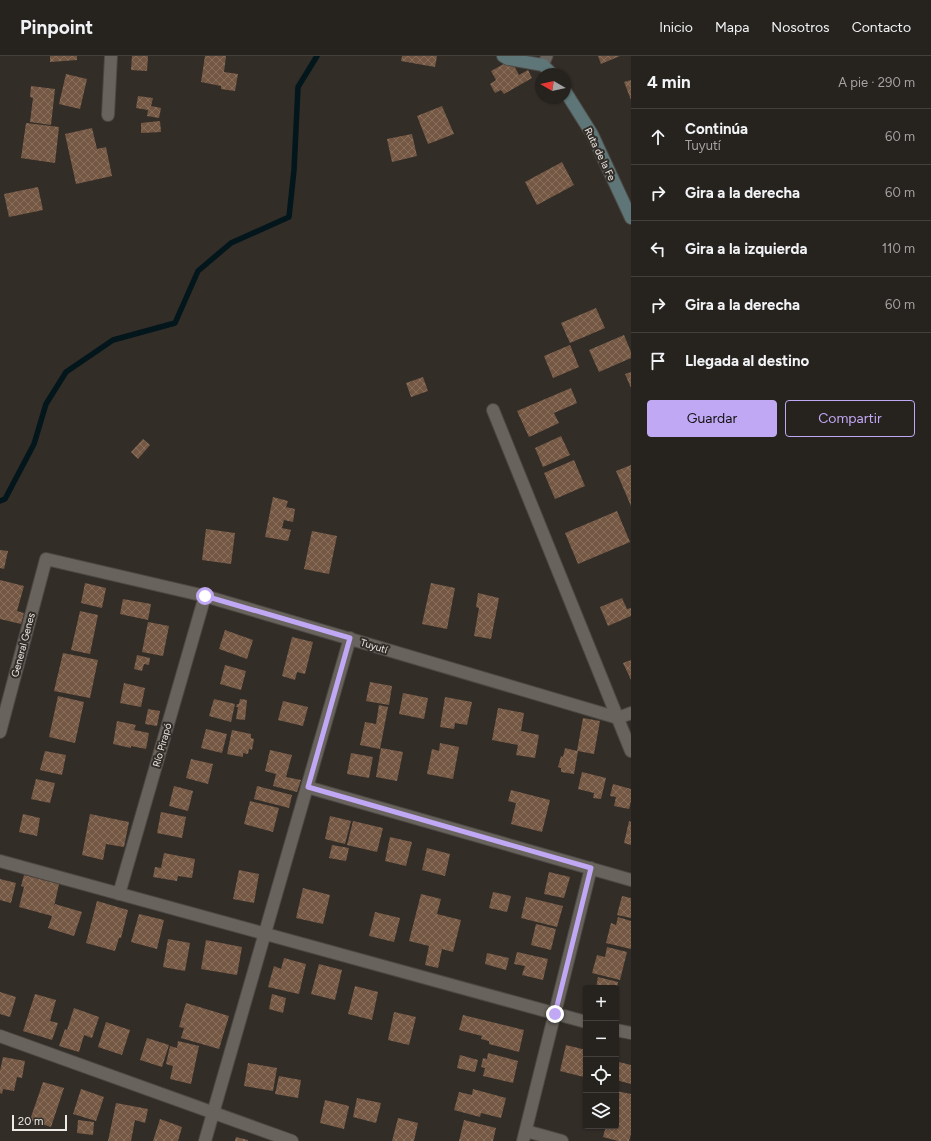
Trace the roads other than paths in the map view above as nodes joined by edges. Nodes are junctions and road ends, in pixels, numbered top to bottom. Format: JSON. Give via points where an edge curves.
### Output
{"nodes":[{"id":1,"x":111,"y":56,"type":"edge"},
{"id":2,"x":503,"y":56,"type":"edge"},
{"id":3,"x":545,"y":60,"type":"edge"},
{"id":4,"x":571,"y":101,"type":"edge"},
{"id":5,"x":108,"y":115,"type":"dead end"},
{"id":6,"x":631,"y":218,"type":"edge"},
{"id":7,"x":493,"y":410,"type":"dead end"},
{"id":8,"x":46,"y":559,"type":"joint"},
{"id":9,"x":205,"y":596,"type":"junction"},
{"id":10,"x":350,"y":638,"type":"junction"},
{"id":11,"x":631,"y":713,"type":"edge"},
{"id":12,"x":618,"y":718,"type":"junction"},
{"id":13,"x":0,"y":732,"type":"edge"},
{"id":14,"x":631,"y":750,"type":"edge"},
{"id":15,"x":308,"y":787,"type":"junction"},
{"id":16,"x":0,"y":861,"type":"edge"},
{"id":17,"x":591,"y":868,"type":"junction"},
{"id":18,"x":631,"y":880,"type":"edge"},
{"id":19,"x":119,"y":894,"type":"junction"},
{"id":20,"x":265,"y":934,"type":"junction"},
{"id":21,"x":555,"y":1014,"type":"junction"},
{"id":22,"x":583,"y":1021,"type":"edge"},
{"id":23,"x":619,"y":1031,"type":"edge"},
{"id":24,"x":631,"y":1033,"type":"edge"},
{"id":25,"x":0,"y":1036,"type":"edge"},
{"id":26,"x":214,"y":1113,"type":"junction"},
{"id":27,"x":525,"y":1136,"type":"edge"},
{"id":28,"x":206,"y":1141,"type":"edge"},
{"id":29,"x":292,"y":1141,"type":"edge"},
{"id":30,"x":562,"y":1141,"type":"edge"}],
"edges":[{"from":1,"to":5,"type":"street"},
{"from":2,"to":3,"type":"main road","via":[[508,59]]},
{"from":4,"to":6,"type":"main road","name":"Ruta de la Fe","via":[[592,134]]},
{"from":7,"to":12,"type":"street"},
{"from":8,"to":9,"type":"street","name":"Tuyutí"},
{"from":8,"to":13,"type":"street","name":"General Genes"},
{"from":9,"to":10,"type":"street","name":"Tuyutí"},
{"from":9,"to":19,"type":"street","name":"Río Pirapó"},
{"from":10,"to":12,"type":"street","name":"Tuyutí"},
{"from":10,"to":15,"type":"street"},
{"from":11,"to":12,"type":"street"},
{"from":12,"to":14,"type":"street"},
{"from":15,"to":17,"type":"street"},
{"from":15,"to":20,"type":"street"},
{"from":16,"to":19,"type":"street"},
{"from":17,"to":18,"type":"street"},
{"from":17,"to":21,"type":"street"},
{"from":19,"to":20,"type":"street"},
{"from":20,"to":21,"type":"street"},
{"from":20,"to":26,"type":"street"},
{"from":21,"to":22,"type":"street"},
{"from":21,"to":27,"type":"street"},
{"from":23,"to":24,"type":"street"},
{"from":25,"to":26,"type":"street"},
{"from":26,"to":28,"type":"street"},
{"from":26,"to":29,"type":"street"},
{"from":27,"to":30,"type":"street"}]}
